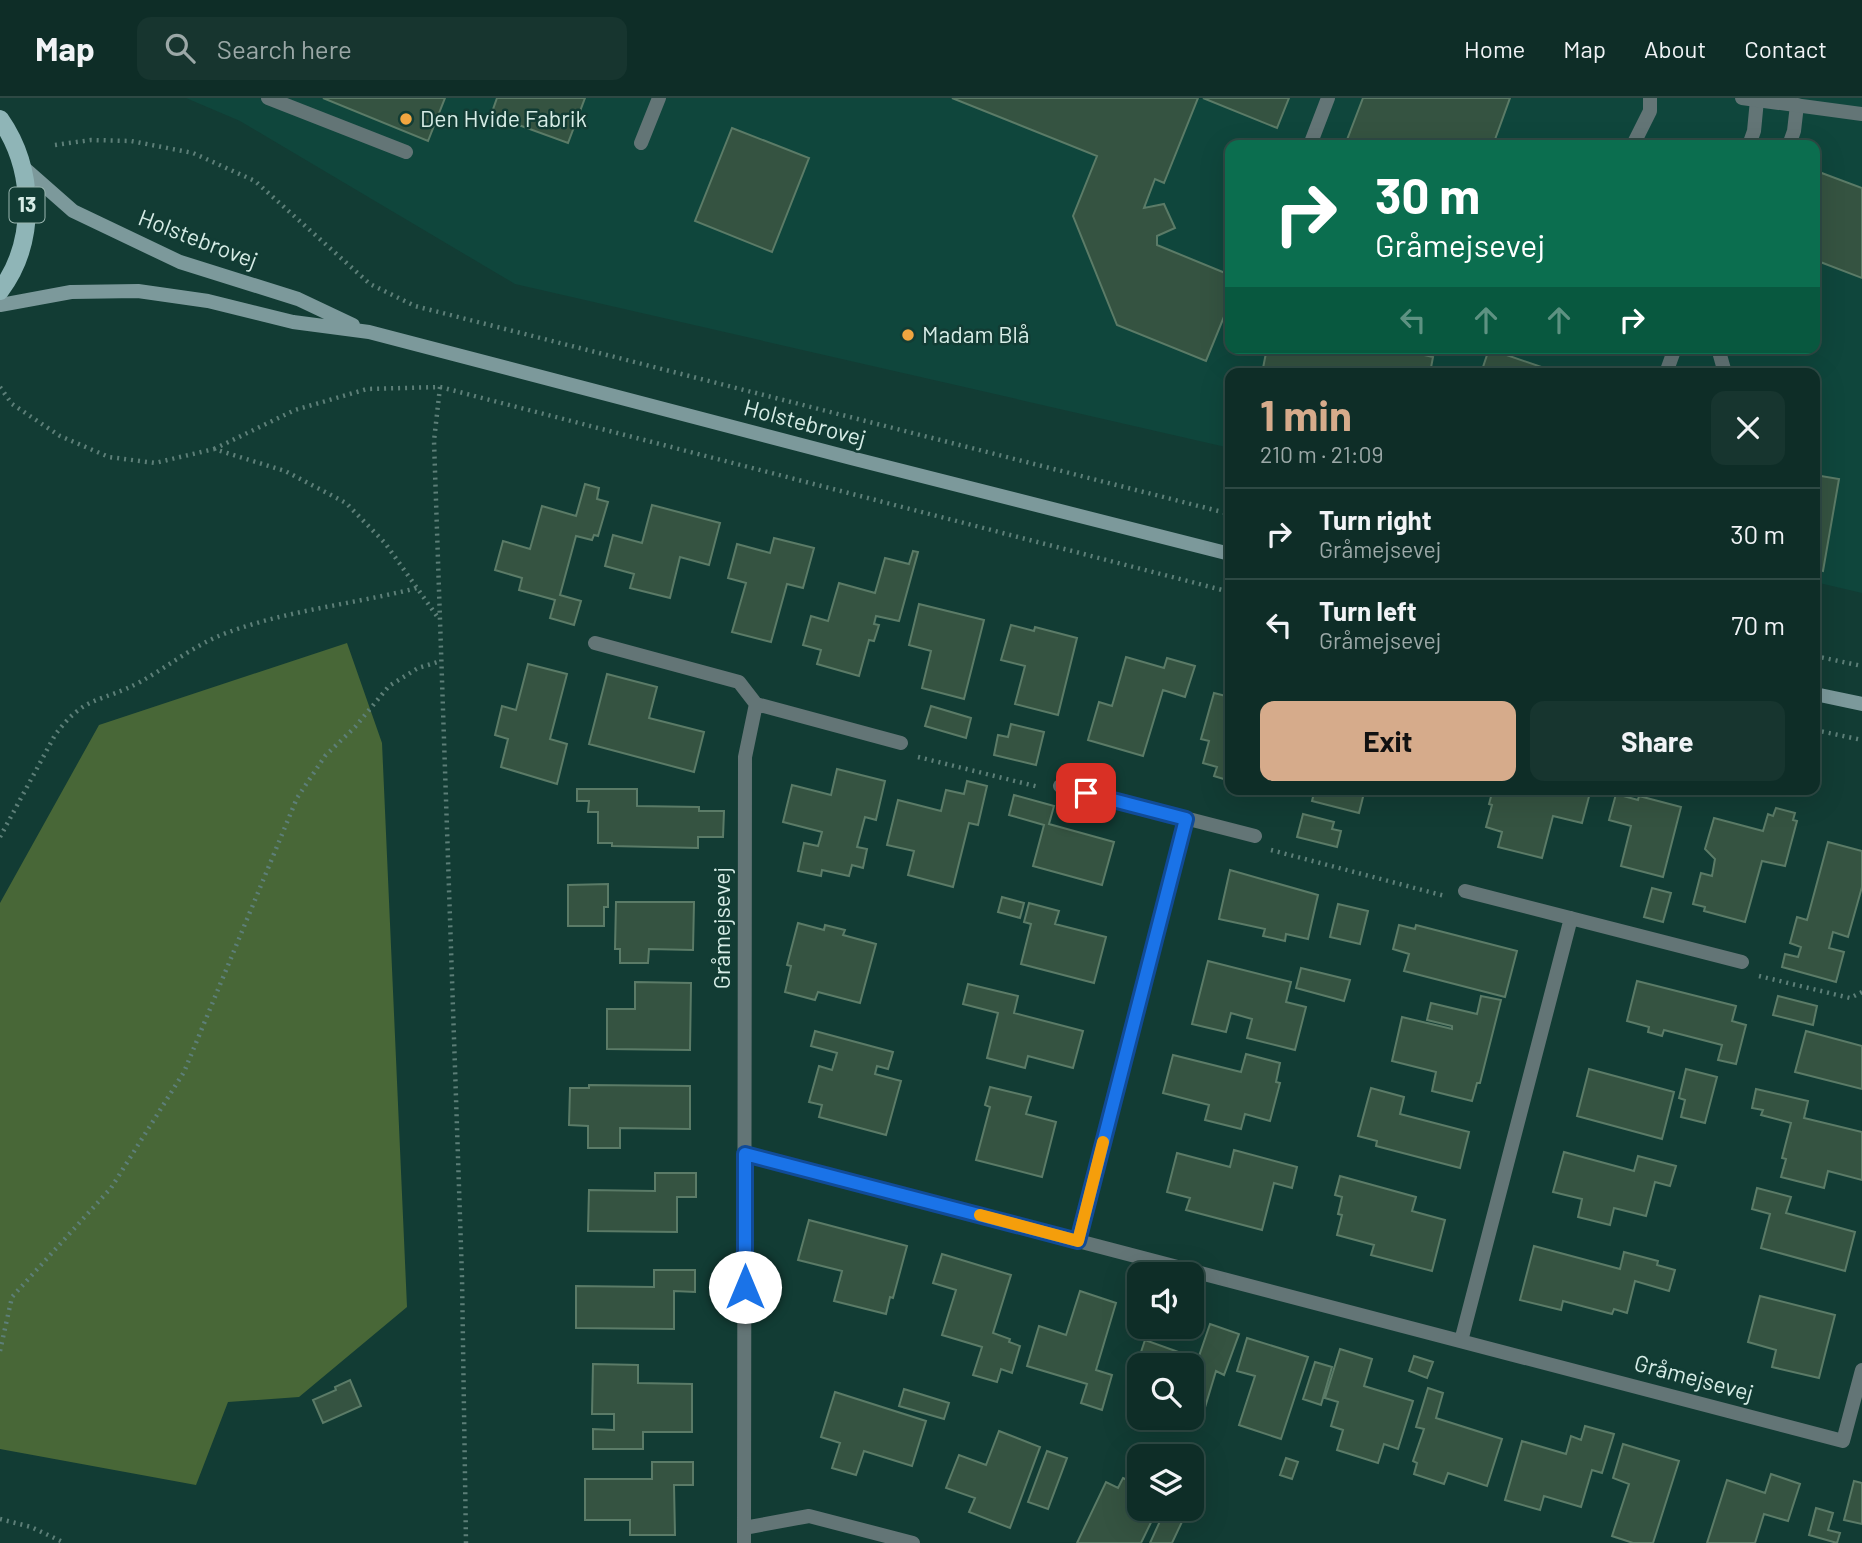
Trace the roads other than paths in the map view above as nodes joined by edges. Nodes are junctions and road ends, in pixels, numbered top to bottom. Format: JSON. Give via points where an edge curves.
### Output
{"nodes":[{"id":1,"x":268,"y":98,"type":"edge"},
{"id":2,"x":659,"y":98,"type":"edge"},
{"id":3,"x":1328,"y":98,"type":"edge"},
{"id":4,"x":1650,"y":98,"type":"edge"},
{"id":5,"x":1742,"y":98,"type":"edge"},
{"id":6,"x":1757,"y":100,"type":"junction"},
{"id":7,"x":1797,"y":106,"type":"junction"},
{"id":8,"x":1862,"y":114,"type":"edge"},
{"id":9,"x":3,"y":121,"type":"edge"},
{"id":10,"x":1312,"y":140,"type":"edge"},
{"id":11,"x":1636,"y":140,"type":"edge"},
{"id":12,"x":1751,"y":140,"type":"edge"},
{"id":13,"x":1791,"y":140,"type":"edge"},
{"id":14,"x":641,"y":143,"type":"dead end"},
{"id":15,"x":406,"y":152,"type":"dead end"},
{"id":16,"x":23,"y":167,"type":"junction"},
{"id":17,"x":0,"y":291,"type":"edge"},
{"id":18,"x":0,"y":305,"type":"edge"},
{"id":19,"x":369,"y":332,"type":"junction"},
{"id":20,"x":1225,"y":553,"type":"edge"},
{"id":21,"x":595,"y":643,"type":"dead end"},
{"id":22,"x":1820,"y":695,"type":"edge"},
{"id":23,"x":756,"y":704,"type":"junction"},
{"id":24,"x":1862,"y":704,"type":"edge"},
{"id":25,"x":901,"y":743,"type":"road end"},
{"id":26,"x":1060,"y":786,"type":"road end"},
{"id":27,"x":1186,"y":819,"type":"junction"},
{"id":28,"x":1255,"y":836,"type":"road end"},
{"id":29,"x":1465,"y":891,"type":"road end"},
{"id":30,"x":1571,"y":918,"type":"junction"},
{"id":31,"x":1742,"y":962,"type":"road end"},
{"id":32,"x":745,"y":1154,"type":"junction"},
{"id":33,"x":1078,"y":1241,"type":"junction"},
{"id":34,"x":1461,"y":1341,"type":"junction"},
{"id":35,"x":1862,"y":1370,"type":"edge"},
{"id":36,"x":744,"y":1528,"type":"junction"},
{"id":37,"x":744,"y":1543,"type":"edge"},
{"id":38,"x":913,"y":1543,"type":"edge"}],
"edges":[{"from":1,"to":15,"type":"street"},
{"from":2,"to":14,"type":"street"},
{"from":3,"to":10,"type":"street"},
{"from":4,"to":11,"type":"street","via":[[1650,111]]},
{"from":5,"to":6,"type":"street"},
{"from":6,"to":7,"type":"street"},
{"from":6,"to":12,"type":"street"},
{"from":7,"to":8,"type":"street"},
{"from":7,"to":13,"type":"street"},
{"from":9,"to":16,"type":"main road","number":"13"},
{"from":16,"to":17,"type":"main road","number":"13","via":[[27,204],[23,242]]},
{"from":16,"to":19,"type":"street","name":"Holstebrovej","via":[[73,211],[180,262],[298,299]]},
{"from":18,"to":19,"type":"street","name":"Holstebrovej","via":[[71,292],[138,291]]},
{"from":19,"to":20,"type":"street","name":"Holstebrovej"},
{"from":21,"to":23,"type":"street","via":[[739,682]]},
{"from":22,"to":24,"type":"street"},
{"from":23,"to":25,"type":"street"},
{"from":23,"to":32,"type":"street","name":"Gråmejsevej","via":[[744,757]]},
{"from":26,"to":27,"type":"street"},
{"from":27,"to":28,"type":"street"},
{"from":27,"to":33,"type":"street"},
{"from":29,"to":30,"type":"street"},
{"from":30,"to":31,"type":"street"},
{"from":30,"to":34,"type":"street"},
{"from":32,"to":33,"type":"street","name":"Gråmejsevej"},
{"from":32,"to":36,"type":"street","name":"Gråmejsevej"},
{"from":33,"to":34,"type":"street","name":"Gråmejsevej"},
{"from":34,"to":35,"type":"street","name":"Gråmejsevej","via":[[1843,1441]]},
{"from":36,"to":37,"type":"street","name":"Gråmejsevej"},
{"from":36,"to":38,"type":"street","via":[[809,1516]]}]}
